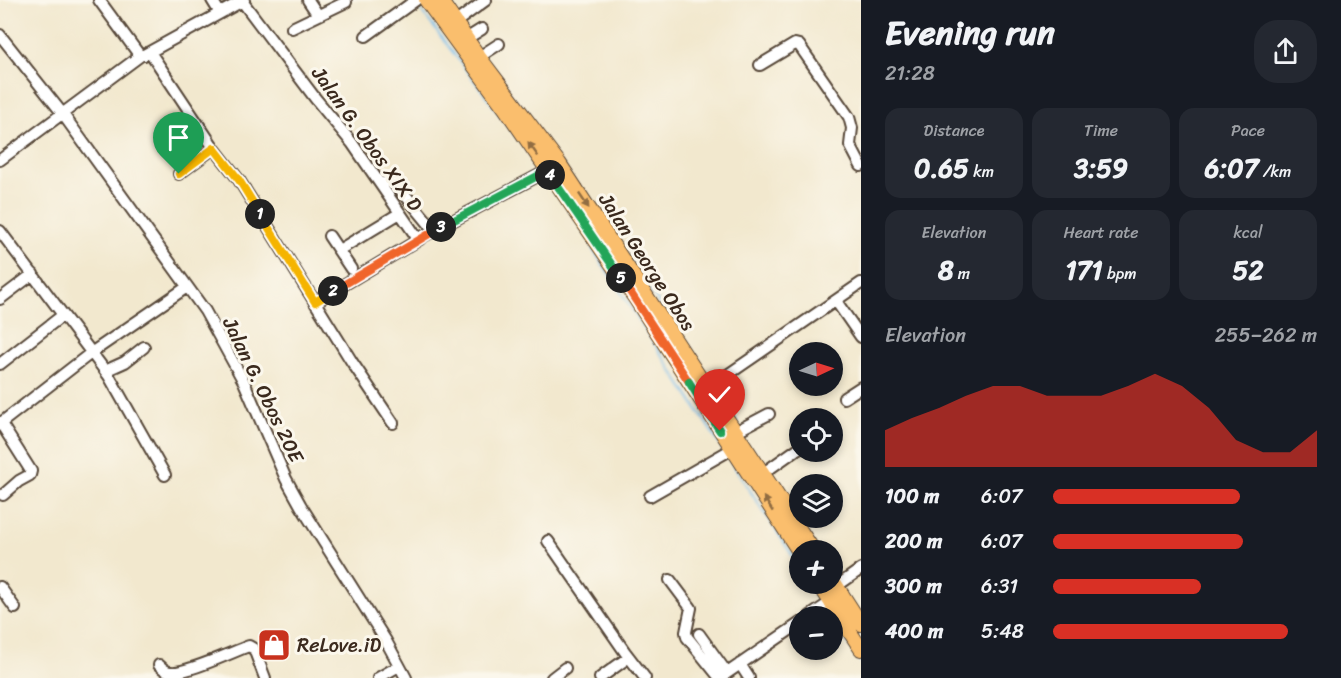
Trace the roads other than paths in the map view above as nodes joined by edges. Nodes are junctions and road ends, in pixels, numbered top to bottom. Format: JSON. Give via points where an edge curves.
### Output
{"nodes":[{"id":1,"x":99,"y":0,"type":"edge"},
{"id":2,"x":212,"y":0,"type":"edge"},
{"id":3,"x":243,"y":0,"type":"edge"},
{"id":4,"x":308,"y":0,"type":"edge"},
{"id":5,"x":416,"y":0,"type":"edge"},
{"id":6,"x":426,"y":0,"type":"edge"},
{"id":7,"x":440,"y":0,"type":"edge"},
{"id":8,"x":486,"y":0,"type":"edge"},
{"id":9,"x":346,"y":2,"type":"dead end"},
{"id":10,"x":220,"y":13,"type":"junction"},
{"id":11,"x":318,"y":15,"type":"junction"},
{"id":12,"x":456,"y":22,"type":"junction"},
{"id":13,"x":292,"y":28,"type":"dead end"},
{"id":14,"x":482,"y":29,"type":"dead end"},
{"id":15,"x":0,"y":35,"type":"edge"},
{"id":16,"x":366,"y":36,"type":"dead end"},
{"id":17,"x":466,"y":39,"type":"junction"},
{"id":18,"x":499,"y":44,"type":"dead end"},
{"id":19,"x":145,"y":54,"type":"junction"},
{"id":20,"x":479,"y":57,"type":"junction"},
{"id":21,"x":760,"y":65,"type":"dead end"},
{"id":22,"x":62,"y":113,"type":"junction"},
{"id":23,"x":214,"y":148,"type":"junction"},
{"id":24,"x":0,"y":160,"type":"edge"},
{"id":25,"x":861,"y":166,"type":"edge"},
{"id":26,"x":547,"y":171,"type":"junction"},
{"id":27,"x":179,"y":174,"type":"dead end"},
{"id":28,"x":381,"y":185,"type":"junction"},
{"id":29,"x":400,"y":213,"type":"junction"},
{"id":30,"x":435,"y":231,"type":"junction"},
{"id":31,"x":1,"y":235,"type":"edge"},
{"id":32,"x":329,"y":236,"type":"dead end"},
{"id":33,"x":420,"y":239,"type":"junction"},
{"id":34,"x":339,"y":250,"type":"junction"},
{"id":35,"x":351,"y":269,"type":"dead end"},
{"id":36,"x":33,"y":274,"type":"junction"},
{"id":37,"x":861,"y":283,"type":"edge"},
{"id":38,"x":187,"y":286,"type":"junction"},
{"id":39,"x":0,"y":298,"type":"edge"},
{"id":40,"x":836,"y":301,"type":"junction"},
{"id":41,"x":315,"y":302,"type":"junction"},
{"id":42,"x":63,"y":315,"type":"junction"},
{"id":43,"x":861,"y":337,"type":"edge"},
{"id":44,"x":144,"y":347,"type":"dead end"},
{"id":45,"x":91,"y":352,"type":"junction"},
{"id":46,"x":0,"y":364,"type":"edge"},
{"id":47,"x":105,"y":371,"type":"junction"},
{"id":48,"x":861,"y":387,"type":"edge"},
{"id":49,"x":707,"y":389,"type":"junction"},
{"id":50,"x":844,"y":398,"type":"dead end"},
{"id":51,"x":769,"y":414,"type":"dead end"},
{"id":52,"x":1,"y":422,"type":"edge"},
{"id":53,"x":393,"y":423,"type":"dead end"},
{"id":54,"x":735,"y":432,"type":"junction"},
{"id":55,"x":732,"y":449,"type":"junction"},
{"id":56,"x":789,"y":455,"type":"edge"},
{"id":57,"x":762,"y":474,"type":"junction"},
{"id":58,"x":165,"y":475,"type":"dead end"},
{"id":59,"x":3,"y":495,"type":"dead end"},
{"id":60,"x":650,"y":496,"type":"dead end"},
{"id":61,"x":792,"y":540,"type":"edge"},
{"id":62,"x":806,"y":540,"type":"edge"},
{"id":63,"x":548,"y":541,"type":"dead end"},
{"id":64,"x":861,"y":569,"type":"edge"},
{"id":65,"x":843,"y":579,"type":"edge"},
{"id":66,"x":670,"y":580,"type":"dead end"},
{"id":67,"x":0,"y":587,"type":"edge"},
{"id":68,"x":843,"y":591,"type":"edge"},
{"id":69,"x":826,"y":594,"type":"edge"},
{"id":70,"x":831,"y":602,"type":"junction"},
{"id":71,"x":825,"y":606,"type":"edge"},
{"id":72,"x":15,"y":608,"type":"dead end"},
{"id":73,"x":861,"y":624,"type":"edge"},
{"id":74,"x":789,"y":631,"type":"edge"},
{"id":75,"x":699,"y":634,"type":"dead end"},
{"id":76,"x":861,"y":649,"type":"edge"},
{"id":77,"x":629,"y":657,"type":"junction"},
{"id":78,"x":740,"y":664,"type":"junction"},
{"id":79,"x":159,"y":665,"type":"dead end"},
{"id":80,"x":399,"y":666,"type":"junction"},
{"id":81,"x":565,"y":668,"type":"dead end"},
{"id":82,"x":722,"y":676,"type":"edge"},
{"id":83,"x":265,"y":678,"type":"edge"},
{"id":84,"x":378,"y":678,"type":"edge"},
{"id":85,"x":406,"y":678,"type":"edge"},
{"id":86,"x":552,"y":678,"type":"edge"},
{"id":87,"x":600,"y":678,"type":"edge"},
{"id":88,"x":645,"y":678,"type":"edge"},
{"id":89,"x":749,"y":678,"type":"edge"}],
"edges":[{"from":1,"to":19,"type":"street"},
{"from":2,"to":10,"type":"street"},
{"from":3,"to":10,"type":"street"},
{"from":3,"to":28,"type":"street","name":"Jalan G. Obos XIX D"},
{"from":4,"to":11,"type":"street"},
{"from":5,"to":16,"type":"street"},
{"from":26,"to":6,"type":"main road","name":"Jalan George Obos","one_way":true},
{"from":7,"to":12,"type":"main road","name":"Jalan George Obos"},
{"from":8,"to":12,"type":"street"},
{"from":9,"to":11,"type":"street"},
{"from":10,"to":19,"type":"street"},
{"from":11,"to":13,"type":"street"},
{"from":12,"to":17,"type":"main road","name":"Jalan George Obos"},
{"from":14,"to":17,"type":"street"},
{"from":15,"to":22,"type":"street","name":"Jalan G. Obos 20E"},
{"from":17,"to":20,"type":"main road","name":"Jalan George Obos"},
{"from":18,"to":20,"type":"street"},
{"from":19,"to":22,"type":"street"},
{"from":19,"to":23,"type":"street"},
{"from":20,"to":49,"type":"main road","name":"Jalan George Obos","one_way":true,"via":[[559,163]]},
{"from":21,"to":25,"type":"street","via":[[799,45],[849,117],[850,145]]},
{"from":22,"to":24,"type":"street"},
{"from":22,"to":38,"type":"street","name":"Jalan G. Obos 20E"},
{"from":23,"to":27,"type":"street"},
{"from":23,"to":41,"type":"street","via":[[239,180]]},
{"from":26,"to":30,"type":"street","name":"Jalan G. Obos XIX D"},
{"from":26,"to":55,"type":"main road","name":"Jalan George Obos"},
{"from":28,"to":29,"type":"street","name":"Jalan G. Obos XIX D"},
{"from":28,"to":30,"type":"street","via":[[393,178]]},
{"from":29,"to":33,"type":"street","name":"Jalan G. Obos XIX D"},
{"from":29,"to":34,"type":"street"},
{"from":30,"to":33,"type":"street","name":"Jalan G. Obos XIX D"},
{"from":31,"to":36,"type":"street"},
{"from":32,"to":34,"type":"street"},
{"from":33,"to":41,"type":"street"},
{"from":34,"to":35,"type":"street"},
{"from":36,"to":39,"type":"street"},
{"from":36,"to":42,"type":"street"},
{"from":37,"to":40,"type":"street"},
{"from":38,"to":45,"type":"street"},
{"from":38,"to":80,"type":"street","name":"Jalan G. Obos 20E","via":[[230,354],[286,479]]},
{"from":40,"to":43,"type":"street"},
{"from":40,"to":49,"type":"street"},
{"from":41,"to":53,"type":"street"},
{"from":42,"to":45,"type":"street"},
{"from":42,"to":46,"type":"street"},
{"from":44,"to":47,"type":"street"},
{"from":45,"to":47,"type":"street"},
{"from":45,"to":52,"type":"street"},
{"from":47,"to":58,"type":"street"},
{"from":48,"to":50,"type":"street"},
{"from":49,"to":54,"type":"main road","name":"Jalan George Obos"},
{"from":51,"to":54,"type":"street"},
{"from":52,"to":59,"type":"street","via":[[31,471]]},
{"from":54,"to":57,"type":"main road","name":"Jalan George Obos"},
{"from":55,"to":60,"type":"street"},
{"from":61,"to":55,"type":"main road","name":"Jalan George Obos","one_way":true},
{"from":56,"to":57,"type":"street"},
{"from":57,"to":62,"type":"main road","name":"Jalan George Obos"},
{"from":63,"to":77,"type":"street"},
{"from":64,"to":65,"type":"street"},
{"from":66,"to":82,"type":"street","via":[[691,608],[687,638]]},
{"from":67,"to":72,"type":"street"},
{"from":68,"to":73,"type":"main road"},
{"from":69,"to":70,"type":"main road"},
{"from":70,"to":71,"type":"street"},
{"from":70,"to":76,"type":"main road"},
{"from":74,"to":78,"type":"street"},
{"from":75,"to":82,"type":"street"},
{"from":77,"to":87,"type":"street"},
{"from":77,"to":88,"type":"street"},
{"from":78,"to":82,"type":"street"},
{"from":78,"to":89,"type":"street"},
{"from":79,"to":83,"type":"street","via":[[167,672],[185,670],[249,646],[254,649]]},
{"from":80,"to":84,"type":"street"},
{"from":80,"to":85,"type":"street","name":"Jalan G. Obos 20E"},
{"from":81,"to":86,"type":"street"}]}
